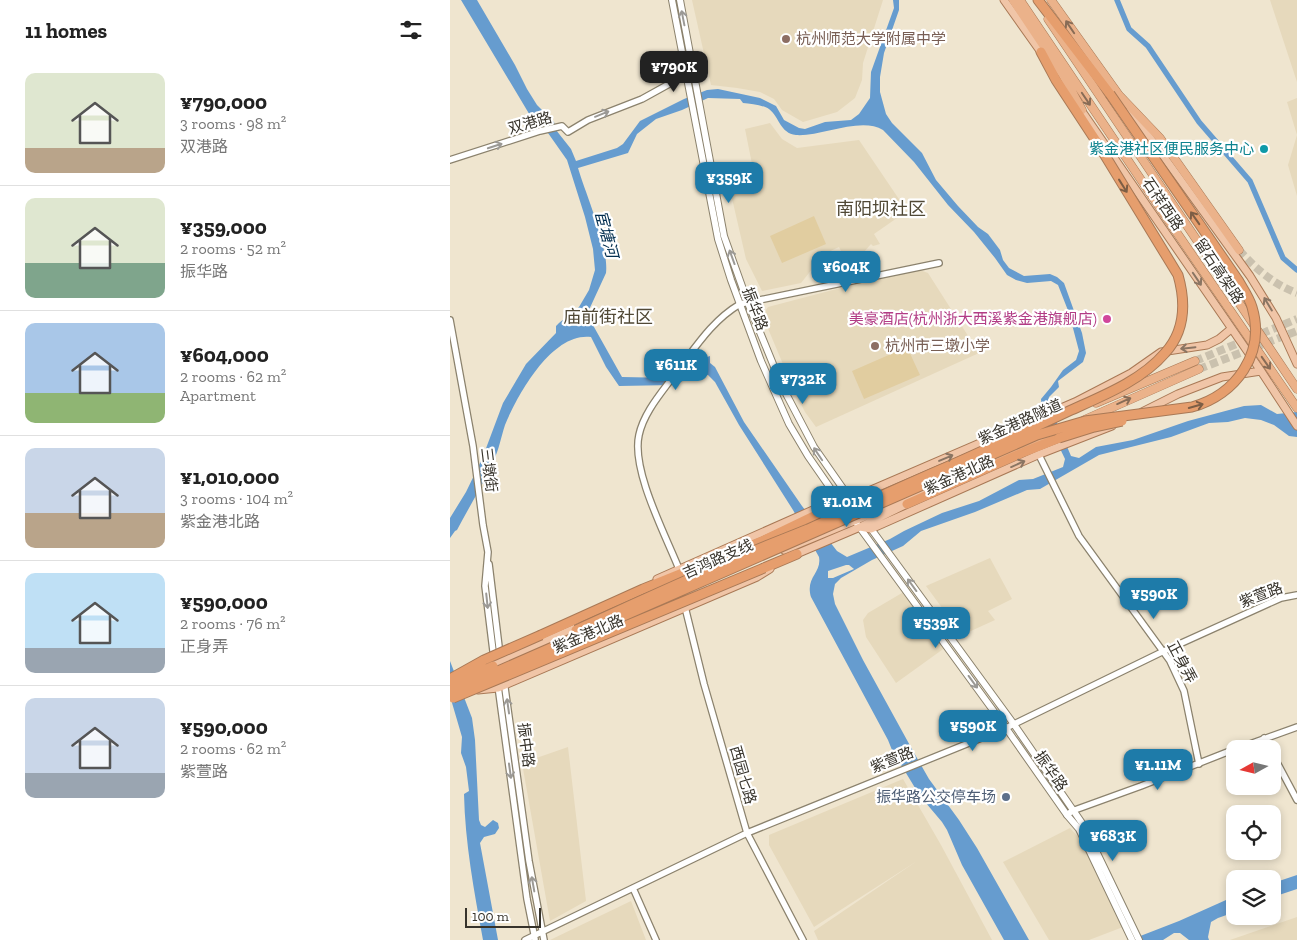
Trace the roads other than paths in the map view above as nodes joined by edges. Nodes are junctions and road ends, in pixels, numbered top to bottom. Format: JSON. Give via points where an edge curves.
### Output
{"nodes":[{"id":1,"x":672,"y":0,"type":"edge"},
{"id":2,"x":680,"y":0,"type":"edge"},
{"id":3,"x":1004,"y":0,"type":"edge"},
{"id":4,"x":1014,"y":0,"type":"edge"},
{"id":5,"x":1020,"y":0,"type":"edge"},
{"id":6,"x":1037,"y":0,"type":"edge"},
{"id":7,"x":1051,"y":0,"type":"edge"},
{"id":8,"x":1041,"y":52,"type":"junction"},
{"id":9,"x":690,"y":73,"type":"junction"},
{"id":10,"x":1114,"y":95,"type":"junction"},
{"id":11,"x":697,"y":108,"type":"junction"},
{"id":12,"x":1082,"y":110,"type":"junction"},
{"id":13,"x":450,"y":160,"type":"edge"},
{"id":14,"x":1239,"y":250,"type":"tunnel mouth"},
{"id":15,"x":939,"y":263,"type":"dead end"},
{"id":16,"x":748,"y":303,"type":"junction"},
{"id":17,"x":740,"y":304,"type":"junction"},
{"id":18,"x":450,"y":320,"type":"edge"},
{"id":19,"x":1231,"y":329,"type":"junction"},
{"id":20,"x":1195,"y":361,"type":"tunnel mouth"},
{"id":21,"x":1297,"y":364,"type":"edge"},
{"id":22,"x":1199,"y":370,"type":"tunnel mouth"},
{"id":23,"x":1261,"y":371,"type":"junction"},
{"id":24,"x":1297,"y":389,"type":"edge"},
{"id":25,"x":1297,"y":408,"type":"edge"},
{"id":26,"x":1167,"y":412,"type":"junction"},
{"id":27,"x":1297,"y":426,"type":"edge"},
{"id":28,"x":996,"y":449,"type":"junction"},
{"id":29,"x":1039,"y":455,"type":"junction"},
{"id":30,"x":930,"y":476,"type":"junction"},
{"id":31,"x":902,"y":477,"type":"junction"},
{"id":32,"x":934,"y":486,"type":"joint"},
{"id":33,"x":850,"y":498,"type":"junction"},
{"id":34,"x":841,"y":503,"type":"junction"},
{"id":35,"x":907,"y":504,"type":"joint"},
{"id":36,"x":856,"y":508,"type":"junction"},
{"id":37,"x":848,"y":511,"type":"junction"},
{"id":38,"x":854,"y":520,"type":"junction"},
{"id":39,"x":865,"y":524,"type":"junction"},
{"id":40,"x":795,"y":550,"type":"junction"},
{"id":41,"x":488,"y":552,"type":"joint"},
{"id":42,"x":680,"y":569,"type":"junction"},
{"id":43,"x":1297,"y":595,"type":"edge"},
{"id":44,"x":685,"y":607,"type":"junction"},
{"id":45,"x":1164,"y":651,"type":"junction"},
{"id":46,"x":496,"y":652,"type":"junction"},
{"id":47,"x":497,"y":662,"type":"junction"},
{"id":48,"x":477,"y":671,"type":"junction"},
{"id":49,"x":499,"y":674,"type":"junction"},
{"id":50,"x":450,"y":682,"type":"edge"},
{"id":51,"x":502,"y":686,"type":"junction"},
{"id":52,"x":478,"y":690,"type":"junction"},
{"id":53,"x":450,"y":692,"type":"edge"},
{"id":54,"x":450,"y":700,"type":"edge"},
{"id":55,"x":1013,"y":723,"type":"junction"},
{"id":56,"x":1297,"y":727,"type":"edge"},
{"id":57,"x":1006,"y":728,"type":"junction"},
{"id":58,"x":1264,"y":738,"type":"joint"},
{"id":59,"x":1259,"y":740,"type":"edge"},
{"id":60,"x":1226,"y":753,"type":"edge"},
{"id":61,"x":1199,"y":764,"type":"junction"},
{"id":62,"x":1281,"y":770,"type":"edge"},
{"id":63,"x":1297,"y":800,"type":"edge"},
{"id":64,"x":1069,"y":813,"type":"junction"},
{"id":65,"x":747,"y":833,"type":"junction"},
{"id":66,"x":633,"y":888,"type":"junction"},
{"id":67,"x":1130,"y":929,"type":"junction"},
{"id":68,"x":542,"y":932,"type":"junction"},
{"id":69,"x":534,"y":938,"type":"edge"},
{"id":70,"x":525,"y":940,"type":"edge"},
{"id":71,"x":544,"y":940,"type":"edge"},
{"id":72,"x":656,"y":940,"type":"edge"},
{"id":73,"x":803,"y":940,"type":"edge"},
{"id":74,"x":1132,"y":940,"type":"edge"},
{"id":75,"x":1139,"y":940,"type":"edge"}],
"edges":[{"from":1,"to":9,"type":"main road","name":"振华路"},
{"from":9,"to":2,"type":"main road","name":"振华路","one_way":true},
{"from":3,"to":8,"type":"main road","name":"石祥西路"},
{"from":4,"to":12,"type":"highway"},
{"from":5,"to":25,"type":"highway","name":"留石高架路","one_way":true},
{"from":6,"to":10,"type":"highway"},
{"from":6,"to":24,"type":"highway","name":"留石高架路"},
{"from":10,"to":7,"type":"highway","name":"石祥西路","one_way":true},
{"from":8,"to":12,"type":"main road","name":"石祥西路"},
{"from":8,"to":28,"type":"highway","one_way":true,"bridge":true,"via":[[1178,276],[1183,291],[1184,314],[1173,343],[1145,372]]},
{"from":9,"to":11,"type":"main road","name":"振华路"},
{"from":13,"to":9,"type":"street","name":"双港路","one_way":true,"via":[[540,131],[562,126],[568,132],[588,120],[642,99]]},
{"from":10,"to":14,"type":"highway","via":[[1160,138]]},
{"from":21,"to":10,"type":"main road","name":"石祥西路","one_way":true,"via":[[1276,318],[1250,276]]},
{"from":26,"to":10,"type":"highway","one_way":true,"bridge":true,"via":[[1208,402],[1225,392],[1240,377],[1249,361],[1254,341],[1254,313],[1238,280]]},
{"from":16,"to":11,"type":"main road","name":"振华路","one_way":true,"via":[[724,236]]},
{"from":11,"to":17,"type":"main road","name":"振华路","via":[[718,239]]},
{"from":12,"to":19,"type":"main road","name":"石祥西路","one_way":true},
{"from":15,"to":16,"type":"street"},
{"from":16,"to":17,"type":"street"},
{"from":33,"to":16,"type":"main road","name":"振华路","one_way":true,"via":[[797,418]]},
{"from":17,"to":34,"type":"main road","name":"振华路","via":[[789,424]]},
{"from":17,"to":42,"type":"street","via":[[704,334],[646,415],[639,435],[639,456],[647,490]]},
{"from":18,"to":41,"type":"street","name":"三墩街"},
{"from":19,"to":23,"type":"main road","name":"石祥西路"},
{"from":19,"to":31,"type":"main road","name":"紫金港北路","via":[[1207,345],[1161,352],[1076,402]]},
{"from":20,"to":30,"type":"highway","name":"紫金港路隧道"},
{"from":32,"to":22,"type":"highway","name":"紫金港路隧道","one_way":true},
{"from":23,"to":27,"type":"main road","name":"石祥西路"},
{"from":23,"to":29,"type":"main road","name":"紫金港北路","via":[[1222,377]]},
{"from":26,"to":28,"type":"highway","bridge":true,"via":[[1084,421]]},
{"from":26,"to":35,"type":"highway","bridge":true,"via":[[1094,427],[1059,438]]},
{"from":28,"to":50,"type":"highway","name":"吉鸿路支线","bridge":true,"via":[[876,497],[543,645]]},
{"from":28,"to":53,"type":"highway","name":"吉鸿路支线","bridge":true},
{"from":39,"to":29,"type":"main road","name":"紫金港北路","one_way":true},
{"from":29,"to":45,"type":"street","name":"正身弄","via":[[1079,536]]},
{"from":30,"to":31,"type":"main road"},
{"from":30,"to":36,"type":"main road","name":"紫金港路隧道"},
{"from":31,"to":33,"type":"main road","name":"紫金港北路"},
{"from":32,"to":39,"type":"main road","name":"紫金港北路"},
{"from":33,"to":34,"type":"main road","name":"紫金港北路"},
{"from":33,"to":36,"type":"main road","name":"振华路"},
{"from":34,"to":37,"type":"main road","name":"振华路"},
{"from":34,"to":42,"type":"main road","name":"紫金港北路","via":[[815,509]]},
{"from":34,"to":50,"type":"highway","bridge":true,"via":[[484,660]]},
{"from":35,"to":39,"type":"main road"},
{"from":36,"to":37,"type":"main road","name":"紫金港北路"},
{"from":36,"to":39,"type":"main road","name":"振华路"},
{"from":37,"to":38,"type":"main road","name":"振华路"},
{"from":37,"to":47,"type":"main road","name":"紫金港北路","bridge":true},
{"from":38,"to":39,"type":"main road","name":"紫金港北路"},
{"from":38,"to":40,"type":"main road","name":"紫金港北路"},
{"from":39,"to":40,"type":"main road","name":"紫金港北路"},
{"from":55,"to":39,"type":"main road","name":"振华路","one_way":true},
{"from":39,"to":57,"type":"main road","name":"振华路","one_way":true,"via":[[870,541]]},
{"from":40,"to":44,"type":"main road","name":"紫金港北路","via":[[757,577]]},
{"from":40,"to":49,"type":"main road","name":"紫金港北路","via":[[758,558]]},
{"from":40,"to":54,"type":"highway","bridge":true,"via":[[764,568]]},
{"from":41,"to":46,"type":"street","name":"振中路"},
{"from":42,"to":46,"type":"main road","name":"紫金港北路"},
{"from":43,"to":45,"type":"street","name":"紫萱路","via":[[1281,598]]},
{"from":44,"to":51,"type":"main road","name":"紫金港北路"},
{"from":44,"to":65,"type":"street","name":"西园七路"},
{"from":45,"to":55,"type":"street","name":"紫萱路"},
{"from":45,"to":61,"type":"street","name":"正身弄","via":[[1184,692]]},
{"from":46,"to":47,"type":"street","name":"振中路"},
{"from":46,"to":48,"type":"main road","name":"紫金港北路"},
{"from":47,"to":48,"type":"main road","name":"紫金港北路"},
{"from":47,"to":49,"type":"street","name":"振中路"},
{"from":48,"to":50,"type":"main road","name":"紫金港北路"},
{"from":49,"to":51,"type":"street","name":"振中路"},
{"from":49,"to":52,"type":"main road","name":"紫金港北路"},
{"from":51,"to":52,"type":"main road","name":"紫金港北路"},
{"from":68,"to":51,"type":"street","name":"振中路","one_way":true},
{"from":51,"to":69,"type":"street","name":"振中路","one_way":true},
{"from":52,"to":54,"type":"main road","name":"紫金港北路","bridge":true},
{"from":55,"to":57,"type":"street","name":"紫萱路"},
{"from":55,"to":64,"type":"main road","name":"振华路"},
{"from":56,"to":58,"type":"street"},
{"from":57,"to":64,"type":"main road","name":"振华路"},
{"from":57,"to":65,"type":"street","name":"紫萱路"},
{"from":58,"to":59,"type":"street"},
{"from":60,"to":61,"type":"street"},
{"from":61,"to":64,"type":"street"},
{"from":62,"to":63,"type":"street"},
{"from":64,"to":67,"type":"main road","name":"振华路"},
{"from":65,"to":66,"type":"street","name":"紫萱路"},
{"from":65,"to":73,"type":"street","name":"西园七路"},
{"from":66,"to":68,"type":"street","name":"紫萱路"},
{"from":66,"to":72,"type":"street"},
{"from":67,"to":74,"type":"main road","name":"振华路"},
{"from":67,"to":75,"type":"main road","name":"振华路"},
{"from":68,"to":69,"type":"street","name":"紫萱路"},
{"from":68,"to":71,"type":"street","name":"振中路"},
{"from":69,"to":70,"type":"street","name":"紫萱路"}]}
